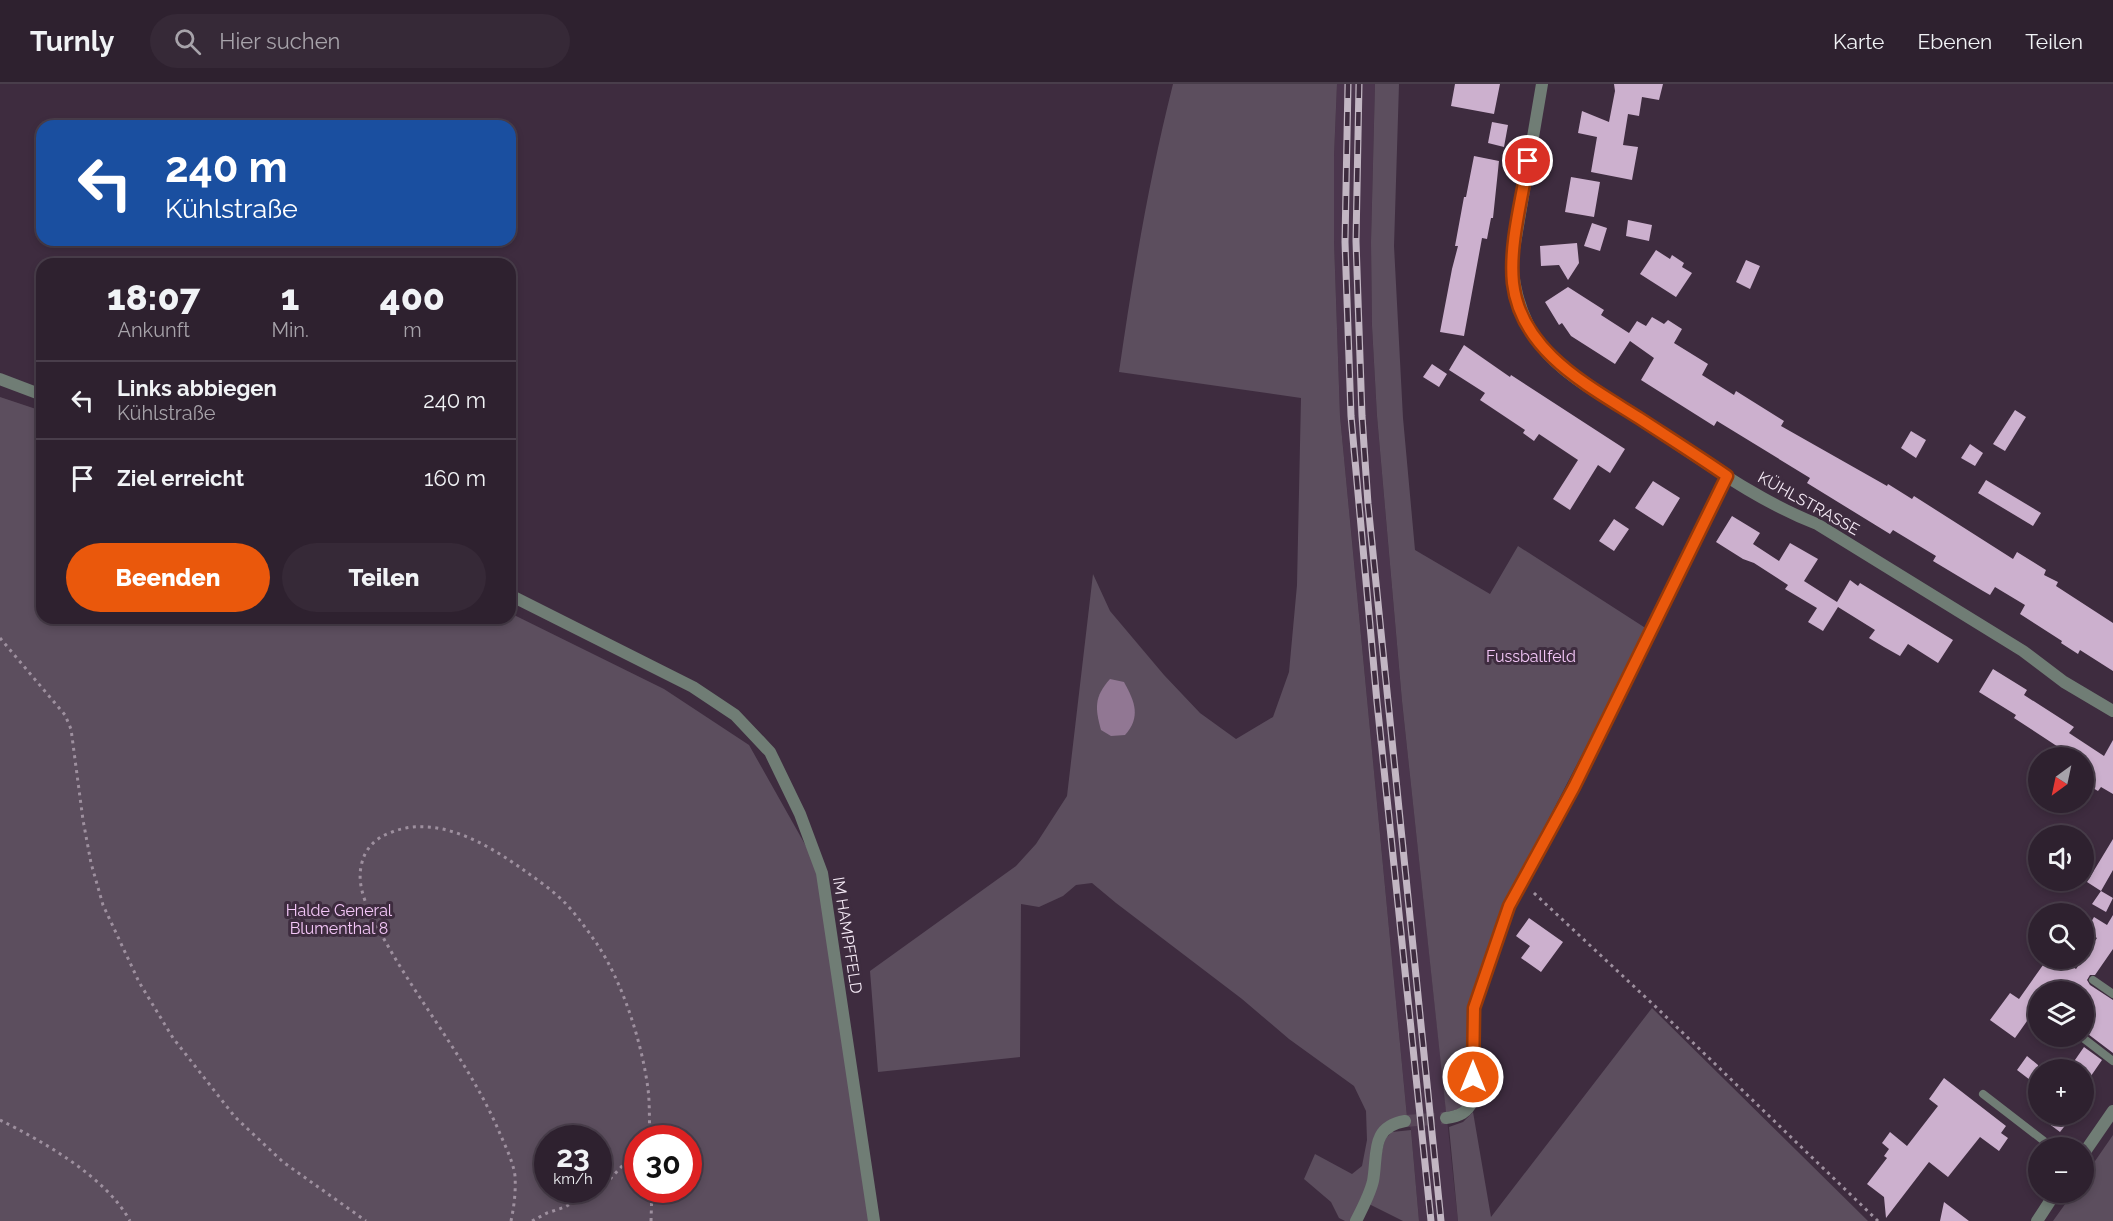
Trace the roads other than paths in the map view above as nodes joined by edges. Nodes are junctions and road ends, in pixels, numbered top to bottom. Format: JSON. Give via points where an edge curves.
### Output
{"nodes":[{"id":1,"x":1542,"y":84,"type":"edge"},
{"id":2,"x":0,"y":380,"type":"edge"},
{"id":3,"x":36,"y":393,"type":"edge"},
{"id":4,"x":1727,"y":476,"type":"junction"},
{"id":5,"x":516,"y":598,"type":"edge"},
{"id":6,"x":2113,"y":711,"type":"edge"},
{"id":7,"x":2093,"y":980,"type":"dead end"},
{"id":8,"x":2113,"y":994,"type":"edge"},
{"id":9,"x":2094,"y":1046,"type":"edge"},
{"id":10,"x":2113,"y":1061,"type":"edge"},
{"id":11,"x":1983,"y":1094,"type":"dead end"},
{"id":12,"x":2113,"y":1111,"type":"edge"},
{"id":13,"x":1446,"y":1118,"type":"tunnel mouth"},
{"id":14,"x":1405,"y":1121,"type":"tunnel mouth"},
{"id":15,"x":2039,"y":1137,"type":"edge"},
{"id":16,"x":2094,"y":1139,"type":"edge"},
{"id":17,"x":2049,"y":1203,"type":"edge"},
{"id":18,"x":874,"y":1221,"type":"edge"},
{"id":19,"x":1356,"y":1221,"type":"edge"},
{"id":20,"x":2037,"y":1221,"type":"edge"}],
"edges":[{"from":1,"to":4,"type":"street","name":"KÜHLSTRASSE","via":[[1512,261],[1513,286],[1522,317],[1542,347],[1566,371]]},
{"from":2,"to":3,"type":"street"},
{"from":4,"to":6,"type":"street","name":"KÜHLSTRASSE","via":[[1784,510],[1817,524]]},
{"from":4,"to":13,"type":"street","via":[[1574,787],[1509,906],[1474,1008],[1473,1100],[1468,1111]]},
{"from":5,"to":18,"type":"street","name":"IM HAMPFFELD","via":[[693,687],[735,715],[770,752],[800,814],[822,873]]},
{"from":7,"to":8,"type":"lane"},
{"from":9,"to":10,"type":"lane"},
{"from":11,"to":15,"type":"lane"},
{"from":12,"to":16,"type":"street"},
{"from":14,"to":19,"type":"street","via":[[1387,1126],[1381,1133],[1372,1183]]},
{"from":17,"to":20,"type":"street"}]}
